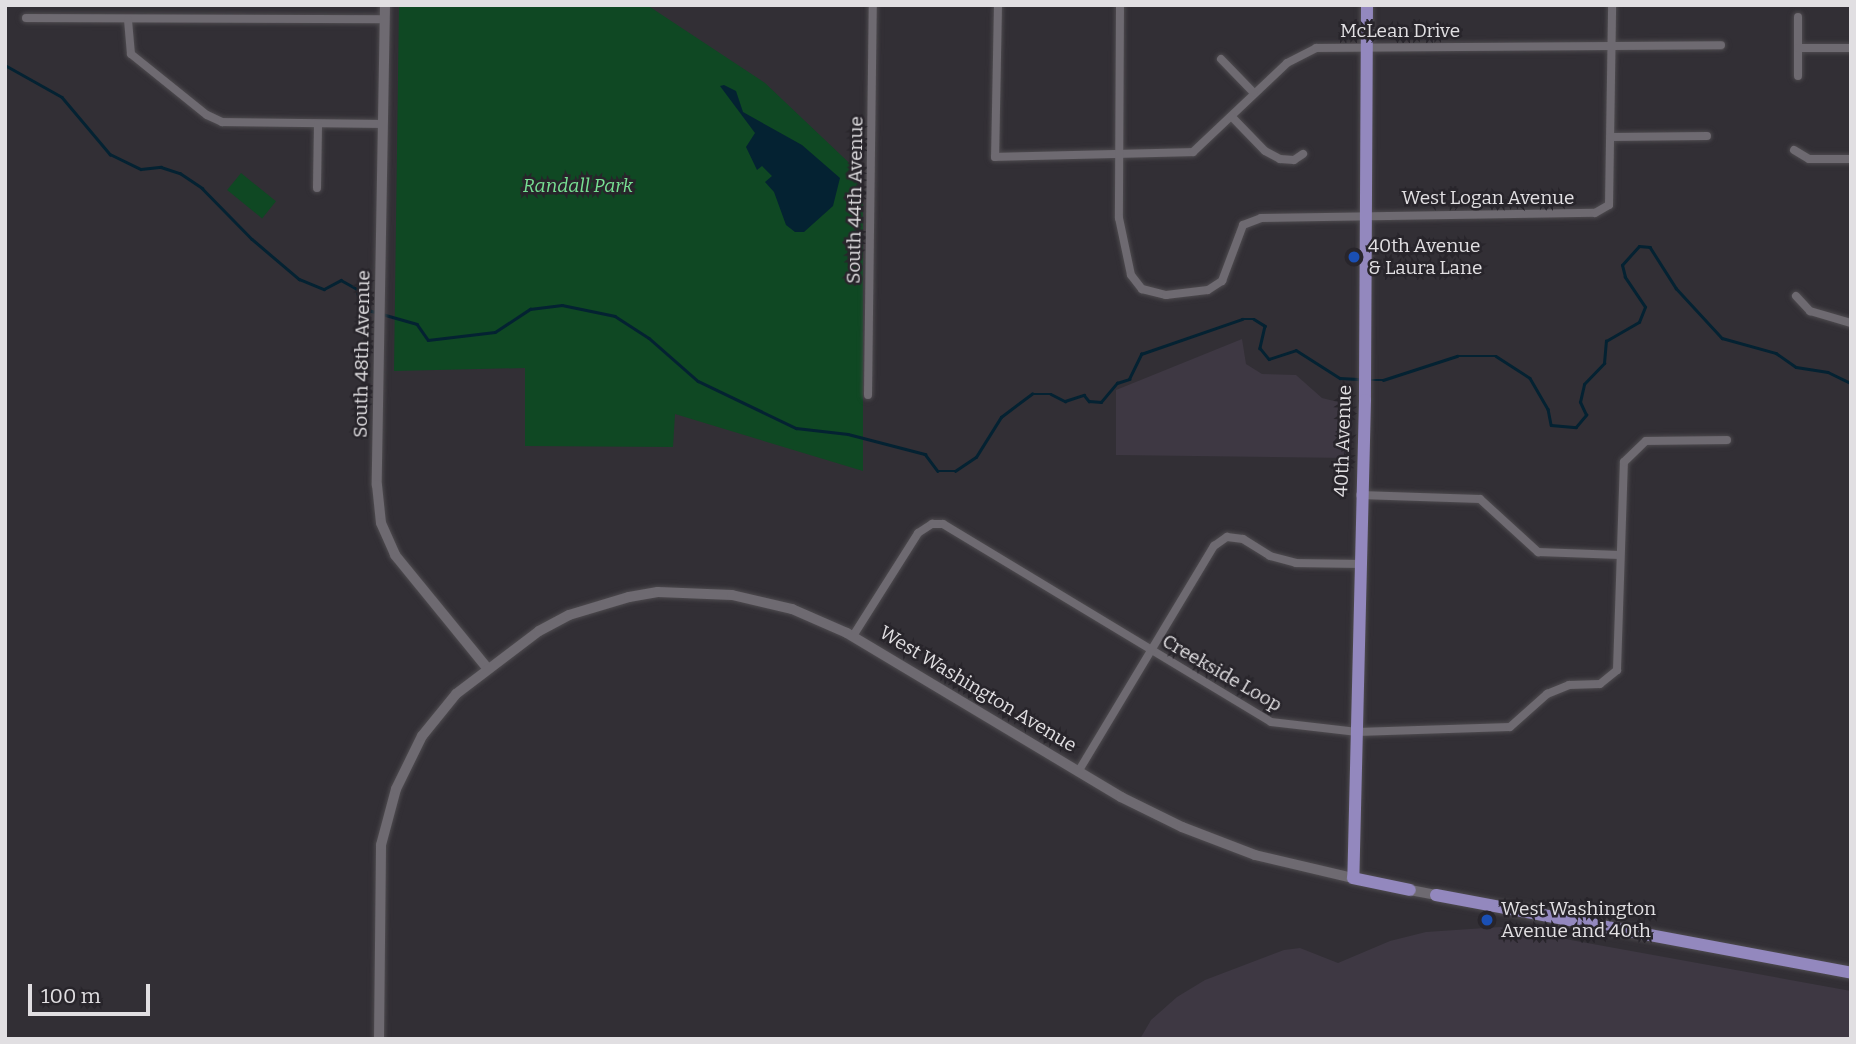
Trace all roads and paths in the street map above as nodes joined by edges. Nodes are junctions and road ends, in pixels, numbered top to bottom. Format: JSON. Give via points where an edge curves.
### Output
{"nodes":[{"id":1,"x":384,"y":5,"type":"edge"},
{"id":2,"x":873,"y":5,"type":"edge"},
{"id":3,"x":998,"y":5,"type":"edge"},
{"id":4,"x":1120,"y":5,"type":"edge"},
{"id":5,"x":1367,"y":5,"type":"edge"},
{"id":6,"x":1612,"y":5,"type":"edge"},
{"id":7,"x":1798,"y":17,"type":"dead end"},
{"id":8,"x":26,"y":18,"type":"dead end"},
{"id":9,"x":384,"y":19,"type":"junction"},
{"id":10,"x":128,"y":20,"type":"junction"},
{"id":11,"x":1721,"y":45,"type":"dead end"},
{"id":12,"x":1611,"y":46,"type":"junction"},
{"id":13,"x":1366,"y":47,"type":"junction"},
{"id":14,"x":1798,"y":48,"type":"junction"},
{"id":15,"x":1851,"y":48,"type":"edge"},
{"id":16,"x":1221,"y":60,"type":"dead end"},
{"id":17,"x":1798,"y":76,"type":"dead end"},
{"id":18,"x":1254,"y":93,"type":"junction"},
{"id":19,"x":1232,"y":117,"type":"junction"},
{"id":20,"x":318,"y":124,"type":"junction"},
{"id":21,"x":382,"y":124,"type":"junction"},
{"id":22,"x":1611,"y":136,"type":"junction"},
{"id":23,"x":1707,"y":136,"type":"dead end"},
{"id":24,"x":1794,"y":150,"type":"dead end"},
{"id":25,"x":1303,"y":154,"type":"dead end"},
{"id":26,"x":1120,"y":157,"type":"junction"},
{"id":27,"x":1851,"y":159,"type":"edge"},
{"id":28,"x":317,"y":188,"type":"dead end"},
{"id":29,"x":1365,"y":215,"type":"junction"},
{"id":30,"x":1796,"y":296,"type":"dead end"},
{"id":31,"x":1851,"y":323,"type":"edge"},
{"id":32,"x":869,"y":395,"type":"dead end"},
{"id":33,"x":1727,"y":440,"type":"dead end"},
{"id":34,"x":1360,"y":495,"type":"junction"},
{"id":35,"x":1620,"y":555,"type":"junction"},
{"id":36,"x":1359,"y":564,"type":"junction"},
{"id":37,"x":853,"y":636,"type":"junction"},
{"id":38,"x":1152,"y":650,"type":"junction"},
{"id":39,"x":486,"y":668,"type":"junction"},
{"id":40,"x":1357,"y":732,"type":"junction"},
{"id":41,"x":1079,"y":772,"type":"junction"},
{"id":42,"x":1353,"y":878,"type":"junction"},
{"id":43,"x":1410,"y":890,"type":"joint"},
{"id":44,"x":1436,"y":895,"type":"joint"},
{"id":45,"x":1851,"y":973,"type":"edge"},
{"id":46,"x":379,"y":1039,"type":"edge"}],
"edges":[{"from":1,"to":9,"type":"street","name":"South 48th Avenue"},
{"from":2,"to":32,"type":"street","name":"South 44th Avenue"},
{"from":3,"to":26,"type":"street","name":"McLean Drive","via":[[995,157]]},
{"from":4,"to":26,"type":"street","name":"West Logan Avenue"},
{"from":5,"to":13,"type":"main road","name":"40th Avenue"},
{"from":6,"to":12,"type":"street"},
{"from":7,"to":14,"type":"street"},
{"from":8,"to":10,"type":"street"},
{"from":9,"to":10,"type":"street"},
{"from":9,"to":21,"type":"street","name":"South 48th Avenue"},
{"from":10,"to":20,"type":"street","via":[[131,54],[207,115],[228,123]]},
{"from":11,"to":12,"type":"street","name":"McLean Drive"},
{"from":12,"to":13,"type":"street","name":"McLean Drive"},
{"from":12,"to":22,"type":"street"},
{"from":13,"to":18,"type":"street","name":"McLean Drive","via":[[1304,51]]},
{"from":13,"to":29,"type":"main road","name":"40th Avenue"},
{"from":14,"to":15,"type":"street"},
{"from":14,"to":17,"type":"street"},
{"from":16,"to":18,"type":"street"},
{"from":18,"to":19,"type":"street","name":"McLean Drive"},
{"from":19,"to":25,"type":"street","via":[[1265,151],[1280,159],[1294,160]]},
{"from":19,"to":26,"type":"street","name":"McLean Drive","via":[[1193,152]]},
{"from":20,"to":21,"type":"street"},
{"from":20,"to":28,"type":"street"},
{"from":21,"to":39,"type":"street","name":"South 48th Avenue","via":[[377,485],[381,523],[395,555]]},
{"from":22,"to":23,"type":"street"},
{"from":22,"to":29,"type":"street","name":"West Logan Avenue","via":[[1609,205],[1595,213]]},
{"from":24,"to":27,"type":"street","via":[[1809,159]]},
{"from":26,"to":29,"type":"street","name":"West Logan Avenue","via":[[1119,218],[1131,275],[1142,289],[1166,295],[1208,290],[1222,281],[1243,225],[1261,218]]},
{"from":29,"to":34,"type":"main road","name":"40th Avenue"},
{"from":30,"to":31,"type":"street","via":[[1810,311]]},
{"from":33,"to":35,"type":"street","name":"Creekside Loop","via":[[1646,441],[1635,449],[1622,470]]},
{"from":34,"to":35,"type":"street","via":[[1480,499],[1538,552]]},
{"from":34,"to":36,"type":"main road","name":"40th Avenue"},
{"from":35,"to":40,"type":"street","name":"Creekside Loop","via":[[1620,659],[1600,684],[1560,687],[1503,729]]},
{"from":36,"to":38,"type":"street","via":[[1296,563],[1270,555],[1244,539],[1227,537],[1214,547]]},
{"from":36,"to":40,"type":"main road","name":"40th Avenue"},
{"from":37,"to":38,"type":"street","name":"Creekside Loop","via":[[918,533],[932,524],[943,524]]},
{"from":37,"to":39,"type":"main road","name":"West Washington Avenue","via":[[765,601],[658,592],[569,615]]},
{"from":37,"to":41,"type":"main road","name":"West Washington Avenue"},
{"from":38,"to":40,"type":"street","name":"Creekside Loop","via":[[1271,722]]},
{"from":38,"to":41,"type":"street"},
{"from":39,"to":46,"type":"main road","name":"West Washington Avenue","via":[[456,694],[422,736],[396,789],[381,857]]},
{"from":40,"to":42,"type":"main road","name":"40th Avenue"},
{"from":41,"to":42,"type":"main road","name":"West Washington Avenue","via":[[1182,827],[1255,855]]},
{"from":42,"to":43,"type":"main road","name":"West Washington Avenue"},
{"from":43,"to":44,"type":"main road","name":"West Washington Avenue"},
{"from":44,"to":45,"type":"main road","name":"West Washington Avenue"}]}
